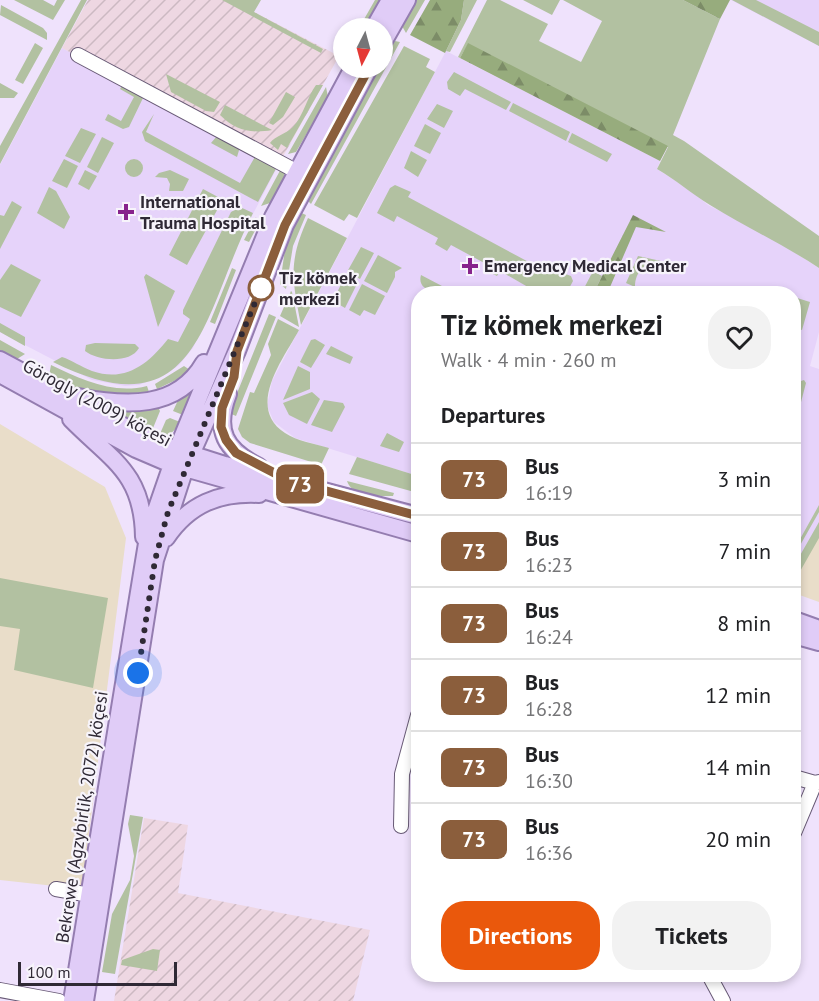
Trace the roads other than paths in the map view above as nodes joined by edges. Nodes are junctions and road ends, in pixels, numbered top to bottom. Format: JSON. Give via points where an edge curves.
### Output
{"nodes":[{"id":1,"x":390,"y":0,"type":"edge"},
{"id":2,"x":407,"y":0,"type":"edge"},
{"id":3,"x":380,"y":18,"type":"edge"},
{"id":4,"x":393,"y":25,"type":"edge"},
{"id":5,"x":78,"y":55,"type":"dead end"},
{"id":6,"x":348,"y":78,"type":"edge"},
{"id":7,"x":363,"y":78,"type":"edge"},
{"id":8,"x":302,"y":174,"type":"junction"},
{"id":9,"x":221,"y":341,"type":"junction"},
{"id":10,"x":237,"y":351,"type":"junction"},
{"id":11,"x":0,"y":360,"type":"edge"},
{"id":12,"x":0,"y":374,"type":"edge"},
{"id":13,"x":60,"y":400,"type":"junction"},
{"id":14,"x":181,"y":459,"type":"junction"},
{"id":15,"x":288,"y":488,"type":"junction"},
{"id":16,"x":411,"y":514,"type":"edge"},
{"id":17,"x":411,"y":532,"type":"edge"},
{"id":18,"x":149,"y":559,"type":"junction"},
{"id":19,"x":801,"y":622,"type":"edge"},
{"id":20,"x":819,"y":628,"type":"edge"},
{"id":21,"x":801,"y":637,"type":"edge"},
{"id":22,"x":819,"y":642,"type":"edge"},
{"id":23,"x":411,"y":741,"type":"edge"},
{"id":24,"x":801,"y":779,"type":"edge"},
{"id":25,"x":817,"y":783,"type":"edge"},
{"id":26,"x":801,"y":816,"type":"edge"},
{"id":27,"x":400,"y":826,"type":"dead end"},
{"id":28,"x":56,"y":889,"type":"dead end"},
{"id":29,"x":90,"y":895,"type":"junction"},
{"id":30,"x":713,"y":982,"type":"edge"},
{"id":31,"x":0,"y":990,"type":"edge"},
{"id":32,"x":59,"y":1001,"type":"edge"},
{"id":33,"x":72,"y":1001,"type":"edge"},
{"id":34,"x":85,"y":1001,"type":"edge"},
{"id":35,"x":723,"y":1001,"type":"edge"}],
"edges":[{"from":1,"to":3,"type":"main road"},
{"from":2,"to":4,"type":"main road"},
{"from":5,"to":8,"type":"street"},
{"from":6,"to":8,"type":"main road"},
{"from":7,"to":8,"type":"main road"},
{"from":8,"to":9,"type":"main road"},
{"from":8,"to":10,"type":"main road"},
{"from":9,"to":13,"type":"main road","via":[[193,381],[159,399],[129,404]]},
{"from":9,"to":14,"type":"main road"},
{"from":10,"to":14,"type":"main road"},
{"from":10,"to":15,"type":"main road","via":[[234,377],[221,414],[226,440],[245,460]]},
{"from":11,"to":13,"type":"main road","name":"Görogly (2009) köçesi"},
{"from":12,"to":13,"type":"main road","name":"Görogly (2009) köçesi"},
{"from":13,"to":14,"type":"main road","name":"Görogly (2009) köçesi","via":[[136,449]]},
{"from":13,"to":18,"type":"main road","via":[[133,482]]},
{"from":14,"to":15,"type":"main road","name":"Görogly (2009) köçesi"},
{"from":14,"to":18,"type":"main road","name":"Bekrewe (Agzybirlik, 2072) köçesi"},
{"from":15,"to":16,"type":"main road","name":"Görogly (2009) köçesi"},
{"from":15,"to":17,"type":"main road","name":"Görogly (2009) köçesi"},
{"from":15,"to":18,"type":"main road","via":[[242,493],[203,503],[177,522]]},
{"from":18,"to":29,"type":"main road","name":"Bekrewe (Agzybirlik, 2072) köçesi"},
{"from":18,"to":34,"type":"main road","name":"Bekrewe (Agzybirlik, 2072) köçesi"},
{"from":19,"to":20,"type":"main road"},
{"from":21,"to":22,"type":"main road"},
{"from":23,"to":27,"type":"street","via":[[402,774]]},
{"from":24,"to":25,"type":"street"},
{"from":25,"to":26,"type":"street"},
{"from":28,"to":29,"type":"street"},
{"from":29,"to":33,"type":"main road","name":"Bekrewe (Agzybirlik, 2072) köçesi"},
{"from":30,"to":35,"type":"street"},
{"from":31,"to":32,"type":"street"}]}
